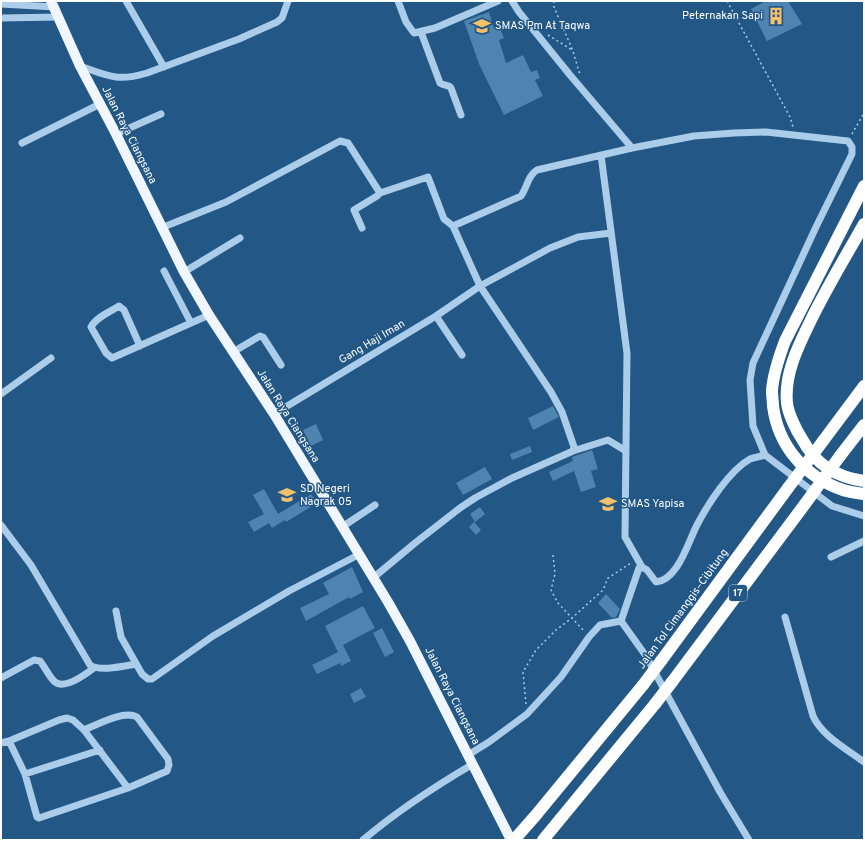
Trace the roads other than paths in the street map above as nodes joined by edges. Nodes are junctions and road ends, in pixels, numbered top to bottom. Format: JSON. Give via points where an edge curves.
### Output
{"nodes":[{"id":1,"x":126,"y":1,"type":"edge"},
{"id":2,"x":288,"y":1,"type":"edge"},
{"id":3,"x":398,"y":1,"type":"edge"},
{"id":4,"x":498,"y":1,"type":"edge"},
{"id":5,"x":512,"y":1,"type":"edge"},
{"id":6,"x":1,"y":4,"type":"edge"},
{"id":7,"x":54,"y":6,"type":"edge"},
{"id":8,"x":1,"y":18,"type":"edge"},
{"id":9,"x":421,"y":32,"type":"junction"},
{"id":10,"x":80,"y":66,"type":"junction"},
{"id":11,"x":164,"y":67,"type":"junction"},
{"id":12,"x":100,"y":104,"type":"junction"},
{"id":13,"x":161,"y":114,"type":"dead end"},
{"id":14,"x":461,"y":115,"type":"dead end"},
{"id":15,"x":116,"y":134,"type":"junction"},
{"id":16,"x":22,"y":143,"type":"dead end"},
{"id":17,"x":632,"y":148,"type":"junction"},
{"id":18,"x":601,"y":155,"type":"junction"},
{"id":19,"x":864,"y":186,"type":"edge"},
{"id":20,"x":380,"y":193,"type":"junction"},
{"id":21,"x":864,"y":224,"type":"edge"},
{"id":22,"x":453,"y":226,"type":"junction"},
{"id":23,"x":161,"y":228,"type":"junction"},
{"id":24,"x":362,"y":228,"type":"dead end"},
{"id":25,"x":611,"y":233,"type":"junction"},
{"id":26,"x":240,"y":238,"type":"dead end"},
{"id":27,"x":164,"y":271,"type":"dead end"},
{"id":28,"x":184,"y":272,"type":"junction"},
{"id":29,"x":480,"y":286,"type":"junction"},
{"id":30,"x":209,"y":315,"type":"junction"},
{"id":31,"x":436,"y":316,"type":"junction"},
{"id":32,"x":191,"y":323,"type":"junction"},
{"id":33,"x":140,"y":346,"type":"junction"},
{"id":34,"x":233,"y":352,"type":"junction"},
{"id":35,"x":462,"y":355,"type":"dead end"},
{"id":36,"x":52,"y":358,"type":"dead end"},
{"id":37,"x":281,"y":364,"type":"dead end"},
{"id":38,"x":864,"y":386,"type":"edge"},
{"id":39,"x":1,"y":394,"type":"edge"},
{"id":40,"x":274,"y":414,"type":"junction"},
{"id":41,"x":864,"y":426,"type":"edge"},
{"id":42,"x":572,"y":451,"type":"junction"},
{"id":43,"x":626,"y":451,"type":"junction"},
{"id":44,"x":765,"y":455,"type":"junction"},
{"id":45,"x":864,"y":481,"type":"edge"},
{"id":46,"x":864,"y":494,"type":"edge"},
{"id":47,"x":375,"y":505,"type":"dead end"},
{"id":48,"x":864,"y":516,"type":"edge"},
{"id":49,"x":1,"y":525,"type":"edge"},
{"id":50,"x":342,"y":527,"type":"junction"},
{"id":51,"x":864,"y":541,"type":"edge"},
{"id":52,"x":358,"y":555,"type":"junction"},
{"id":53,"x":831,"y":557,"type":"dead end"},
{"id":54,"x":642,"y":567,"type":"junction"},
{"id":55,"x":373,"y":578,"type":"junction"},
{"id":56,"x":116,"y":611,"type":"dead end"},
{"id":57,"x":785,"y":617,"type":"dead end"},
{"id":58,"x":621,"y":621,"type":"junction"},
{"id":59,"x":136,"y":664,"type":"junction"},
{"id":60,"x":94,"y":668,"type":"junction"},
{"id":61,"x":1,"y":678,"type":"edge"},
{"id":62,"x":84,"y":730,"type":"junction"},
{"id":63,"x":9,"y":741,"type":"junction"},
{"id":64,"x":1,"y":743,"type":"edge"},
{"id":65,"x":100,"y":750,"type":"junction"},
{"id":66,"x":471,"y":760,"type":"junction"},
{"id":67,"x":864,"y":762,"type":"edge"},
{"id":68,"x":25,"y":774,"type":"junction"},
{"id":69,"x":128,"y":788,"type":"junction"},
{"id":70,"x":363,"y":840,"type":"edge"},
{"id":71,"x":512,"y":840,"type":"edge"},
{"id":72,"x":543,"y":840,"type":"edge"},
{"id":73,"x":749,"y":840,"type":"edge"}],
"edges":[{"from":1,"to":11,"type":"street"},
{"from":2,"to":11,"type":"street","via":[[282,18],[277,22]]},
{"from":3,"to":9,"type":"street","via":[[406,22],[414,33]]},
{"from":4,"to":9,"type":"street"},
{"from":5,"to":17,"type":"street"},
{"from":6,"to":7,"type":"street"},
{"from":7,"to":8,"type":"street"},
{"from":7,"to":10,"type":"main road","name":"Jalan Raya Ciangsana"},
{"from":9,"to":14,"type":"street","via":[[440,83],[451,88]]},
{"from":10,"to":11,"type":"street","via":[[118,78],[134,77]]},
{"from":10,"to":12,"type":"main road","name":"Jalan Raya Ciangsana"},
{"from":12,"to":15,"type":"main road","name":"Jalan Raya Ciangsana"},
{"from":12,"to":16,"type":"street"},
{"from":13,"to":15,"type":"street"},
{"from":15,"to":23,"type":"main road","name":"Jalan Raya Ciangsana"},
{"from":17,"to":18,"type":"street"},
{"from":17,"to":44,"type":"street","via":[[694,136],[766,132],[848,141],[852,147],[852,154],[753,363],[750,380],[753,426]]},
{"from":18,"to":22,"type":"street","via":[[535,171],[521,196]]},
{"from":18,"to":25,"type":"street"},
{"from":19,"to":46,"type":"highway","via":[[785,341],[776,367],[772,391],[775,418],[785,445],[798,462],[817,477],[843,490]]},
{"from":20,"to":22,"type":"street","via":[[428,177],[444,219]]},
{"from":20,"to":23,"type":"street","via":[[348,143],[340,141],[226,202]]},
{"from":20,"to":24,"type":"street","via":[[354,210]]},
{"from":21,"to":45,"type":"highway","via":[[823,294],[797,350],[788,378],[787,404],[808,451],[824,467],[847,478]]},
{"from":22,"to":29,"type":"street"},
{"from":23,"to":28,"type":"main road","name":"Jalan Raya Ciangsana"},
{"from":25,"to":29,"type":"street","name":"Gang Haji Iman","via":[[578,237],[550,248]]},
{"from":25,"to":43,"type":"street","via":[[626,353]]},
{"from":26,"to":28,"type":"street"},
{"from":27,"to":32,"type":"street"},
{"from":28,"to":30,"type":"main road","name":"Jalan Raya Ciangsana"},
{"from":29,"to":31,"type":"street","name":"Gang Haji Iman"},
{"from":29,"to":42,"type":"street","via":[[551,392],[562,412],[574,447]]},
{"from":30,"to":32,"type":"street"},
{"from":30,"to":34,"type":"main road","name":"Jalan Raya Ciangsana"},
{"from":31,"to":35,"type":"street"},
{"from":31,"to":40,"type":"street","name":"Gang Haji Iman"},
{"from":32,"to":33,"type":"street"},
{"from":33,"to":33,"type":"street","via":[[112,358],[106,353],[91,325],[119,306],[122,307]]},
{"from":34,"to":37,"type":"street","via":[[260,336]]},
{"from":34,"to":40,"type":"main road","name":"Jalan Raya Ciangsana"},
{"from":36,"to":39,"type":"street"},
{"from":38,"to":71,"type":"highway","name":"Jalan Tol Cimanggis–Cibitung","number":"17","bridge":true,"via":[[643,685],[536,816]]},
{"from":40,"to":50,"type":"main road","name":"Jalan Raya Ciangsana"},
{"from":41,"to":72,"type":"highway","number":"17","bridge":true,"via":[[655,704]]},
{"from":42,"to":43,"type":"street","via":[[608,440]]},
{"from":42,"to":55,"type":"street","via":[[475,498]]},
{"from":43,"to":54,"type":"street","via":[[625,537]]},
{"from":44,"to":48,"type":"street","via":[[832,506]]},
{"from":44,"to":54,"type":"street","via":[[751,459],[731,475],[697,524],[670,576],[656,582]]},
{"from":47,"to":50,"type":"street"},
{"from":49,"to":60,"type":"street","via":[[31,565]]},
{"from":50,"to":52,"type":"main road","name":"Jalan Raya Ciangsana"},
{"from":51,"to":53,"type":"street"},
{"from":52,"to":55,"type":"main road","name":"Jalan Raya Ciangsana"},
{"from":52,"to":59,"type":"street","via":[[289,591],[213,636],[152,679],[146,678]]},
{"from":54,"to":58,"type":"street","via":[[639,568]]},
{"from":55,"to":66,"type":"main road","name":"Jalan Raya Ciangsana","via":[[410,641]]},
{"from":56,"to":59,"type":"street","via":[[121,637]]},
{"from":57,"to":67,"type":"street","via":[[816,722],[826,733]]},
{"from":58,"to":66,"type":"street","via":[[600,625],[561,678],[527,714]]},
{"from":58,"to":73,"type":"street","via":[[646,656]]},
{"from":59,"to":60,"type":"street"},
{"from":60,"to":61,"type":"street","via":[[76,681],[59,684],[40,661],[34,660]]},
{"from":62,"to":63,"type":"street","via":[[74,720],[63,719]]},
{"from":62,"to":65,"type":"street"},
{"from":62,"to":69,"type":"street","via":[[129,714],[137,717],[169,765],[167,771]]},
{"from":63,"to":64,"type":"street"},
{"from":63,"to":68,"type":"street"},
{"from":65,"to":68,"type":"street"},
{"from":65,"to":69,"type":"street"},
{"from":66,"to":70,"type":"street","via":[[442,783],[389,818]]},
{"from":66,"to":71,"type":"main road","name":"Jalan Raya Ciangsana","via":[[500,821]]},
{"from":68,"to":69,"type":"street","via":[[37,817],[40,818]]}]}
